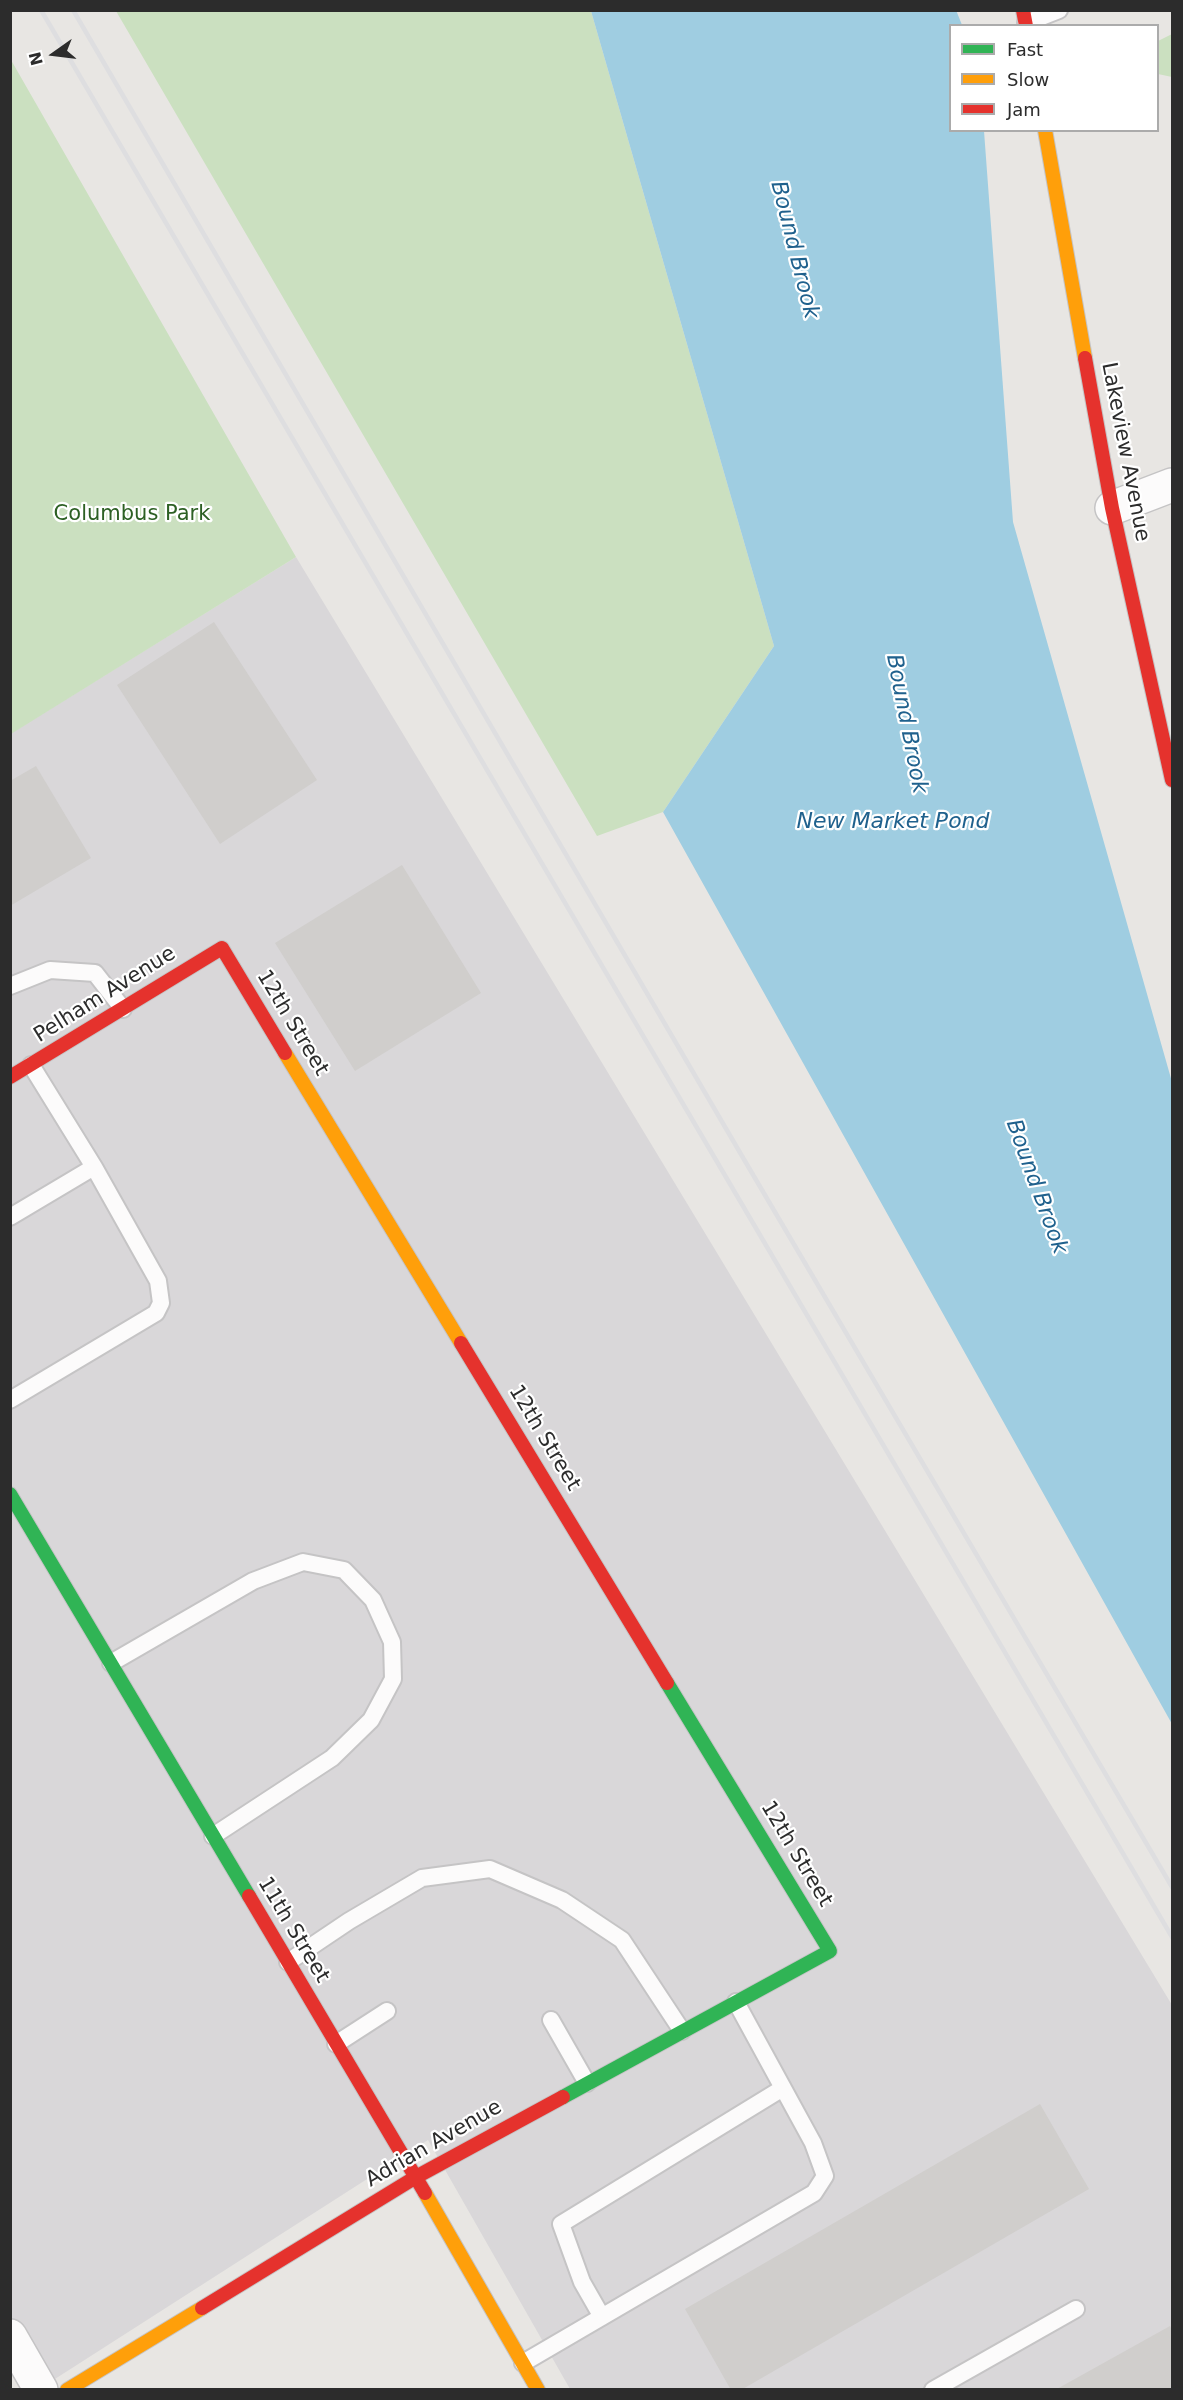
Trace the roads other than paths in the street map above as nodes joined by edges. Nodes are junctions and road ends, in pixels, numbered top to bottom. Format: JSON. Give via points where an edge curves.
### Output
{"nodes":[{"id":1,"x":1059,"y":10,"type":"edge"},
{"id":2,"x":1025,"y":20,"type":"edge"},
{"id":3,"x":1045,"y":132,"type":"edge"},
{"id":4,"x":1173,"y":485,"type":"edge"},
{"id":5,"x":1112,"y":508,"type":"junction"},
{"id":6,"x":1173,"y":780,"type":"edge"},
{"id":7,"x":222,"y":948,"type":"joint"},
{"id":8,"x":10,"y":986,"type":"edge"},
{"id":9,"x":123,"y":1009,"type":"junction"},
{"id":10,"x":31,"y":1065,"type":"junction"},
{"id":11,"x":10,"y":1077,"type":"edge"},
{"id":12,"x":94,"y":1167,"type":"junction"},
{"id":13,"x":10,"y":1217,"type":"edge"},
{"id":14,"x":10,"y":1400,"type":"edge"},
{"id":15,"x":10,"y":1494,"type":"edge"},
{"id":16,"x":111,"y":1664,"type":"junction"},
{"id":17,"x":213,"y":1836,"type":"junction"},
{"id":18,"x":830,"y":1951,"type":"joint"},
{"id":19,"x":288,"y":1962,"type":"junction"},
{"id":20,"x":736,"y":2002,"type":"junction"},
{"id":21,"x":387,"y":2011,"type":"dead end"},
{"id":22,"x":551,"y":2020,"type":"dead end"},
{"id":23,"x":682,"y":2031,"type":"junction"},
{"id":24,"x":336,"y":2044,"type":"junction"},
{"id":25,"x":587,"y":2083,"type":"junction"},
{"id":26,"x":783,"y":2088,"type":"junction"},
{"id":27,"x":416,"y":2177,"type":"junction"},
{"id":28,"x":1076,"y":2308,"type":"dead end"},
{"id":29,"x":602,"y":2317,"type":"junction"},
{"id":30,"x":10,"y":2336,"type":"edge"},
{"id":31,"x":523,"y":2363,"type":"junction"},
{"id":32,"x":42,"y":2390,"type":"edge"},
{"id":33,"x":68,"y":2390,"type":"edge"},
{"id":34,"x":538,"y":2390,"type":"edge"},
{"id":35,"x":933,"y":2390,"type":"edge"}],
"edges":[{"from":1,"to":2,"type":"lane"},
{"from":3,"to":5,"type":"street","name":"Lakeview Avenue"},
{"from":4,"to":5,"type":"street"},
{"from":5,"to":6,"type":"street","name":"Lakeview Avenue"},
{"from":7,"to":9,"type":"street","name":"Pelham Avenue"},
{"from":7,"to":18,"type":"street","name":"12th Street"},
{"from":8,"to":9,"type":"lane","via":[[50,970],[95,973]]},
{"from":9,"to":10,"type":"street","name":"Pelham Avenue"},
{"from":10,"to":11,"type":"street","name":"Pelham Avenue"},
{"from":10,"to":12,"type":"lane"},
{"from":12,"to":13,"type":"lane"},
{"from":12,"to":14,"type":"lane","via":[[158,1281],[161,1303],[156,1313]]},
{"from":15,"to":16,"type":"street","name":"11th Street"},
{"from":16,"to":17,"type":"street","name":"11th Street"},
{"from":16,"to":17,"type":"lane","via":[[253,1581],[303,1562],[344,1570],[373,1600],[392,1642],[393,1679],[371,1720],[332,1758]]},
{"from":17,"to":19,"type":"street","name":"11th Street"},
{"from":18,"to":20,"type":"street","name":"Adrian Avenue"},
{"from":19,"to":23,"type":"lane","via":[[422,1878],[490,1869],[562,1900],[622,1940]]},
{"from":19,"to":24,"type":"street","name":"11th Street"},
{"from":20,"to":23,"type":"street","name":"Adrian Avenue"},
{"from":20,"to":26,"type":"lane"},
{"from":21,"to":24,"type":"lane"},
{"from":22,"to":25,"type":"lane"},
{"from":23,"to":25,"type":"street","name":"Adrian Avenue"},
{"from":24,"to":27,"type":"street","name":"11th Street"},
{"from":25,"to":27,"type":"street","name":"Adrian Avenue"},
{"from":26,"to":29,"type":"lane","via":[[561,2223],[582,2282]]},
{"from":26,"to":29,"type":"lane","via":[[813,2143],[825,2176],[814,2193]]},
{"from":27,"to":31,"type":"street","name":"11th Street"},
{"from":27,"to":33,"type":"street","name":"Adrian Avenue"},
{"from":28,"to":35,"type":"lane"},
{"from":29,"to":31,"type":"lane"},
{"from":30,"to":32,"type":"street"},
{"from":31,"to":34,"type":"street","name":"11th Street"}]}
